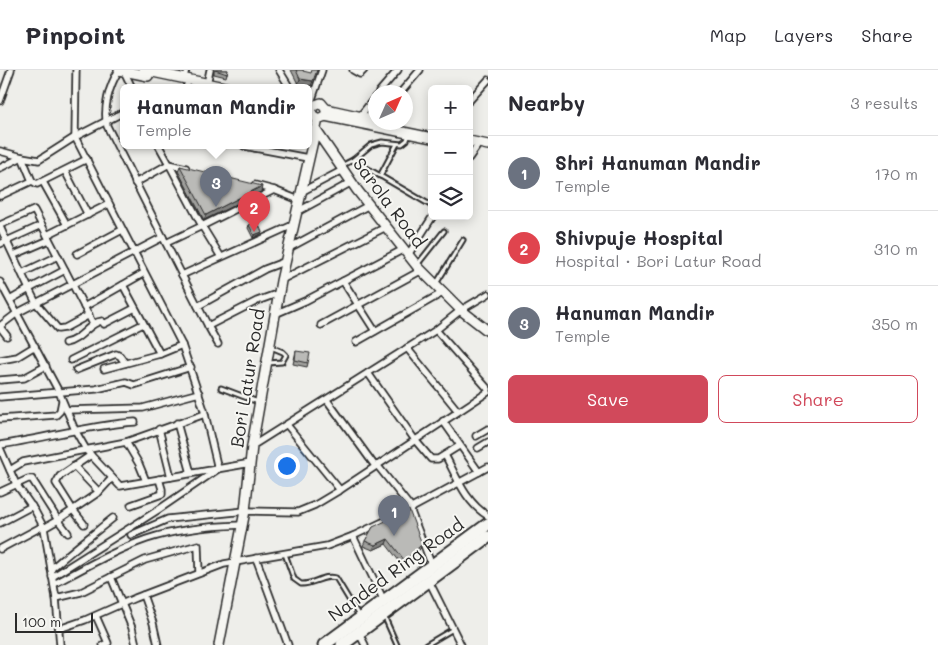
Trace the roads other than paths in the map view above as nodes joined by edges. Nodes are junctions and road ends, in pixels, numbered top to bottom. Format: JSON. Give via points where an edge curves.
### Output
{"nodes":[{"id":1,"x":10,"y":70,"type":"edge"},
{"id":2,"x":76,"y":70,"type":"edge"},
{"id":3,"x":120,"y":70,"type":"edge"},
{"id":4,"x":143,"y":70,"type":"edge"},
{"id":5,"x":210,"y":70,"type":"edge"},
{"id":6,"x":279,"y":70,"type":"edge"},
{"id":7,"x":322,"y":70,"type":"edge"},
{"id":8,"x":353,"y":70,"type":"edge"},
{"id":9,"x":364,"y":70,"type":"edge"},
{"id":10,"x":398,"y":70,"type":"edge"},
{"id":11,"x":419,"y":70,"type":"edge"},
{"id":12,"x":186,"y":80,"type":"edge"},
{"id":13,"x":488,"y":80,"type":"edge"},
{"id":14,"x":129,"y":84,"type":"edge"},
{"id":15,"x":198,"y":84,"type":"edge"},
{"id":16,"x":205,"y":84,"type":"edge"},
{"id":17,"x":288,"y":84,"type":"edge"},
{"id":18,"x":385,"y":85,"type":"edge"},
{"id":19,"x":406,"y":85,"type":"edge"},
{"id":20,"x":473,"y":97,"type":"edge"},
{"id":21,"x":0,"y":101,"type":"edge"},
{"id":22,"x":368,"y":106,"type":"edge"},
{"id":23,"x":315,"y":111,"type":"edge"},
{"id":24,"x":120,"y":114,"type":"edge"},
{"id":25,"x":360,"y":116,"type":"junction"},
{"id":26,"x":368,"y":118,"type":"edge"},
{"id":27,"x":106,"y":122,"type":"junction"},
{"id":28,"x":413,"y":128,"type":"edge"},
{"id":29,"x":315,"y":129,"type":"junction"},
{"id":30,"x":428,"y":132,"type":"edge"},
{"id":31,"x":409,"y":133,"type":"junction"},
{"id":32,"x":75,"y":137,"type":"junction"},
{"id":33,"x":428,"y":137,"type":"edge"},
{"id":34,"x":312,"y":141,"type":"edge"},
{"id":35,"x":397,"y":144,"type":"junction"},
{"id":36,"x":473,"y":145,"type":"edge"},
{"id":37,"x":488,"y":146,"type":"edge"},
{"id":38,"x":161,"y":149,"type":"edge"},
{"id":39,"x":265,"y":149,"type":"edge"},
{"id":40,"x":310,"y":149,"type":"edge"},
{"id":41,"x":0,"y":151,"type":"edge"},
{"id":42,"x":22,"y":157,"type":"junction"},
{"id":43,"x":308,"y":158,"type":"junction"},
{"id":44,"x":88,"y":160,"type":"junction"},
{"id":45,"x":353,"y":160,"type":"junction"},
{"id":46,"x":169,"y":164,"type":"junction"},
{"id":47,"x":0,"y":168,"type":"edge"},
{"id":48,"x":342,"y":168,"type":"junction"},
{"id":49,"x":65,"y":171,"type":"junction"},
{"id":50,"x":197,"y":171,"type":"edge"},
{"id":51,"x":380,"y":176,"type":"junction"},
{"id":52,"x":32,"y":181,"type":"junction"},
{"id":53,"x":43,"y":182,"type":"junction"},
{"id":54,"x":352,"y":182,"type":"junction"},
{"id":55,"x":135,"y":183,"type":"junction"},
{"id":56,"x":245,"y":183,"type":"edge"},
{"id":57,"x":274,"y":190,"type":"junction"},
{"id":58,"x":0,"y":196,"type":"edge"},
{"id":59,"x":300,"y":196,"type":"junction"},
{"id":60,"x":109,"y":204,"type":"junction"},
{"id":61,"x":428,"y":204,"type":"edge"},
{"id":62,"x":369,"y":205,"type":"junction"},
{"id":63,"x":297,"y":212,"type":"junction"},
{"id":64,"x":88,"y":215,"type":"junction"},
{"id":65,"x":430,"y":220,"type":"edge"},
{"id":66,"x":295,"y":224,"type":"junction"},
{"id":67,"x":42,"y":225,"type":"junction"},
{"id":68,"x":67,"y":225,"type":"junction"},
{"id":69,"x":0,"y":226,"type":"edge"},
{"id":70,"x":202,"y":226,"type":"junction"},
{"id":71,"x":386,"y":227,"type":"junction"},
{"id":72,"x":122,"y":230,"type":"junction"},
{"id":73,"x":444,"y":231,"type":"dead end"},
{"id":74,"x":48,"y":237,"type":"junction"},
{"id":75,"x":163,"y":237,"type":"junction"},
{"id":76,"x":463,"y":240,"type":"dead end"},
{"id":77,"x":6,"y":241,"type":"junction"},
{"id":78,"x":0,"y":244,"type":"edge"},
{"id":79,"x":166,"y":244,"type":"junction"},
{"id":80,"x":289,"y":248,"type":"junction"},
{"id":81,"x":133,"y":252,"type":"junction"},
{"id":82,"x":406,"y":252,"type":"junction"},
{"id":83,"x":77,"y":254,"type":"dead end"},
{"id":84,"x":14,"y":255,"type":"junction"},
{"id":85,"x":58,"y":256,"type":"junction"},
{"id":86,"x":221,"y":257,"type":"junction"},
{"id":87,"x":286,"y":261,"type":"junction"},
{"id":88,"x":420,"y":268,"type":"junction"},
{"id":89,"x":65,"y":270,"type":"junction"},
{"id":90,"x":22,"y":273,"type":"junction"},
{"id":91,"x":144,"y":273,"type":"junction"},
{"id":92,"x":182,"y":276,"type":"junction"},
{"id":93,"x":281,"y":280,"type":"junction"},
{"id":94,"x":343,"y":281,"type":"junction"},
{"id":95,"x":0,"y":282,"type":"edge"},
{"id":96,"x":72,"y":284,"type":"junction"},
{"id":97,"x":436,"y":284,"type":"junction"},
{"id":98,"x":123,"y":285,"type":"junction"},
{"id":99,"x":29,"y":289,"type":"junction"},
{"id":100,"x":444,"y":292,"type":"junction"},
{"id":101,"x":279,"y":293,"type":"junction"},
{"id":102,"x":488,"y":294,"type":"edge"},
{"id":103,"x":10,"y":300,"type":"junction"},
{"id":104,"x":36,"y":303,"type":"junction"},
{"id":105,"x":359,"y":305,"type":"junction"},
{"id":106,"x":198,"y":306,"type":"junction"},
{"id":107,"x":84,"y":307,"type":"junction"},
{"id":108,"x":135,"y":308,"type":"junction"},
{"id":109,"x":461,"y":310,"type":"junction"},
{"id":110,"x":17,"y":312,"type":"junction"},
{"id":111,"x":275,"y":314,"type":"junction"},
{"id":112,"x":88,"y":315,"type":"junction"},
{"id":113,"x":93,"y":324,"type":"junction"},
{"id":114,"x":143,"y":324,"type":"junction"},
{"id":115,"x":321,"y":325,"type":"dead end"},
{"id":116,"x":208,"y":326,"type":"junction"},
{"id":117,"x":0,"y":327,"type":"edge"},
{"id":118,"x":436,"y":330,"type":"junction"},
{"id":119,"x":375,"y":331,"type":"junction"},
{"id":120,"x":488,"y":331,"type":"edge"},
{"id":121,"x":7,"y":336,"type":"dead end"},
{"id":122,"x":356,"y":342,"type":"dead end"},
{"id":123,"x":65,"y":343,"type":"dead end"},
{"id":124,"x":218,"y":344,"type":"dead end"},
{"id":125,"x":182,"y":345,"type":"junction"},
{"id":126,"x":35,"y":346,"type":"junction"},
{"id":127,"x":270,"y":347,"type":"junction"},
{"id":128,"x":407,"y":348,"type":"junction"},
{"id":129,"x":160,"y":354,"type":"junction"},
{"id":130,"x":0,"y":360,"type":"edge"},
{"id":131,"x":71,"y":360,"type":"dead end"},
{"id":132,"x":125,"y":363,"type":"junction"},
{"id":133,"x":268,"y":363,"type":"junction"},
{"id":134,"x":46,"y":366,"type":"junction"},
{"id":135,"x":191,"y":367,"type":"junction"},
{"id":136,"x":104,"y":369,"type":"dead end"},
{"id":137,"x":76,"y":370,"type":"dead end"},
{"id":138,"x":368,"y":373,"type":"junction"},
{"id":139,"x":0,"y":380,"type":"edge"},
{"id":140,"x":221,"y":388,"type":"dead end"},
{"id":141,"x":488,"y":390,"type":"edge"},
{"id":142,"x":59,"y":392,"type":"junction"},
{"id":143,"x":199,"y":393,"type":"junction"},
{"id":144,"x":0,"y":398,"type":"edge"},
{"id":145,"x":62,"y":399,"type":"junction"},
{"id":146,"x":327,"y":400,"type":"junction"},
{"id":147,"x":259,"y":402,"type":"junction"},
{"id":148,"x":66,"y":410,"type":"junction"},
{"id":149,"x":458,"y":411,"type":"junction"},
{"id":150,"x":204,"y":414,"type":"junction"},
{"id":151,"x":0,"y":419,"type":"edge"},
{"id":152,"x":443,"y":421,"type":"junction"},
{"id":153,"x":135,"y":422,"type":"dead end"},
{"id":154,"x":177,"y":423,"type":"junction"},
{"id":155,"x":287,"y":425,"type":"junction"},
{"id":156,"x":159,"y":429,"type":"junction"},
{"id":157,"x":488,"y":429,"type":"edge"},
{"id":158,"x":75,"y":430,"type":"junction"},
{"id":159,"x":476,"y":436,"type":"dead end"},
{"id":160,"x":415,"y":440,"type":"junction"},
{"id":161,"x":126,"y":442,"type":"junction"},
{"id":162,"x":488,"y":442,"type":"edge"},
{"id":163,"x":252,"y":446,"type":"junction"},
{"id":164,"x":459,"y":446,"type":"junction"},
{"id":165,"x":0,"y":447,"type":"edge"},
{"id":166,"x":478,"y":448,"type":"dead end"},
{"id":167,"x":89,"y":453,"type":"junction"},
{"id":168,"x":445,"y":455,"type":"junction"},
{"id":169,"x":2,"y":457,"type":"edge"},
{"id":170,"x":251,"y":463,"type":"junction"},
{"id":171,"x":74,"y":466,"type":"junction"},
{"id":172,"x":376,"y":466,"type":"junction"},
{"id":173,"x":488,"y":467,"type":"edge"},
{"id":174,"x":218,"y":469,"type":"junction"},
{"id":175,"x":10,"y":470,"type":"junction"},
{"id":176,"x":479,"y":472,"type":"junction"},
{"id":177,"x":191,"y":473,"type":"junction"},
{"id":178,"x":171,"y":477,"type":"junction"},
{"id":179,"x":112,"y":478,"type":"junction"},
{"id":180,"x":159,"y":479,"type":"junction"},
{"id":181,"x":146,"y":481,"type":"junction"},
{"id":182,"x":459,"y":483,"type":"junction"},
{"id":183,"x":16,"y":484,"type":"junction"},
{"id":184,"x":340,"y":490,"type":"junction"},
{"id":185,"x":0,"y":492,"type":"edge"},
{"id":186,"x":99,"y":492,"type":"junction"},
{"id":187,"x":131,"y":505,"type":"dead end"},
{"id":188,"x":32,"y":506,"type":"junction"},
{"id":189,"x":411,"y":509,"type":"junction"},
{"id":190,"x":74,"y":510,"type":"junction"},
{"id":191,"x":245,"y":511,"type":"junction"},
{"id":192,"x":488,"y":516,"type":"edge"},
{"id":193,"x":113,"y":518,"type":"dead end"},
{"id":194,"x":58,"y":520,"type":"junction"},
{"id":195,"x":0,"y":523,"type":"edge"},
{"id":196,"x":84,"y":524,"type":"dead end"},
{"id":197,"x":488,"y":524,"type":"edge"},
{"id":198,"x":242,"y":525,"type":"junction"},
{"id":199,"x":44,"y":527,"type":"junction"},
{"id":200,"x":127,"y":528,"type":"junction"},
{"id":201,"x":68,"y":533,"type":"dead end"},
{"id":202,"x":131,"y":535,"type":"junction"},
{"id":203,"x":354,"y":536,"type":"junction"},
{"id":204,"x":488,"y":537,"type":"edge"},
{"id":205,"x":136,"y":544,"type":"junction"},
{"id":206,"x":0,"y":549,"type":"edge"},
{"id":207,"x":285,"y":554,"type":"junction"},
{"id":208,"x":256,"y":558,"type":"junction"},
{"id":209,"x":236,"y":562,"type":"junction"},
{"id":210,"x":432,"y":566,"type":"junction"},
{"id":211,"x":51,"y":569,"type":"junction"},
{"id":212,"x":199,"y":573,"type":"junction"},
{"id":213,"x":52,"y":577,"type":"junction"},
{"id":214,"x":112,"y":577,"type":"junction"},
{"id":215,"x":430,"y":581,"type":"junction"},
{"id":216,"x":54,"y":584,"type":"junction"},
{"id":217,"x":143,"y":595,"type":"junction"},
{"id":218,"x":56,"y":598,"type":"junction"},
{"id":219,"x":384,"y":601,"type":"junction"},
{"id":220,"x":123,"y":603,"type":"junction"},
{"id":221,"x":383,"y":615,"type":"junction"},
{"id":222,"x":96,"y":616,"type":"junction"},
{"id":223,"x":360,"y":618,"type":"junction"},
{"id":224,"x":453,"y":628,"type":"junction"},
{"id":225,"x":59,"y":629,"type":"junction"},
{"id":226,"x":359,"y":633,"type":"junction"},
{"id":227,"x":60,"y":645,"type":"edge"},
{"id":228,"x":102,"y":645,"type":"edge"},
{"id":229,"x":136,"y":645,"type":"edge"},
{"id":230,"x":158,"y":645,"type":"edge"},
{"id":231,"x":219,"y":645,"type":"edge"},
{"id":232,"x":288,"y":645,"type":"edge"},
{"id":233,"x":324,"y":645,"type":"edge"},
{"id":234,"x":342,"y":645,"type":"edge"},
{"id":235,"x":365,"y":645,"type":"edge"},
{"id":236,"x":398,"y":645,"type":"edge"},
{"id":237,"x":426,"y":645,"type":"edge"},
{"id":238,"x":461,"y":645,"type":"edge"}],
"edges":[{"from":1,"to":21,"type":"street"},
{"from":2,"to":32,"type":"street"},
{"from":3,"to":12,"type":"main road"},
{"from":3,"to":14,"type":"street"},
{"from":3,"to":27,"type":"street","via":[[111,82],[104,116]]},
{"from":4,"to":12,"type":"main road"},
{"from":5,"to":16,"type":"street"},
{"from":6,"to":17,"type":"street"},
{"from":7,"to":23,"type":"street"},
{"from":8,"to":9,"type":"street","via":[[360,74]]},
{"from":10,"to":18,"type":"street"},
{"from":11,"to":19,"type":"street"},
{"from":12,"to":15,"type":"main road"},
{"from":13,"to":20,"type":"street"},
{"from":22,"to":25,"type":"street"},
{"from":23,"to":25,"type":"main road"},
{"from":23,"to":29,"type":"main road","name":"Bori Latur Road"},
{"from":23,"to":31,"type":"main road"},
{"from":24,"to":27,"type":"street"},
{"from":25,"to":26,"type":"main road"},
{"from":27,"to":32,"type":"street"},
{"from":27,"to":55,"type":"street"},
{"from":28,"to":30,"type":"main road"},
{"from":29,"to":34,"type":"main road","name":"Bori Latur Road"},
{"from":29,"to":48,"type":"main road","name":"Sarola Road"},
{"from":31,"to":33,"type":"main road"},
{"from":31,"to":35,"type":"lane","via":[[404,143]]},
{"from":32,"to":42,"type":"street","via":[[39,160]]},
{"from":32,"to":44,"type":"street"},
{"from":35,"to":45,"type":"lane","via":[[371,144]]},
{"from":35,"to":51,"type":"lane"},
{"from":36,"to":37,"type":"main road"},
{"from":38,"to":46,"type":"street"},
{"from":39,"to":43,"type":"street"},
{"from":40,"to":43,"type":"main road","name":"Bori Latur Road"},
{"from":41,"to":42,"type":"street"},
{"from":42,"to":47,"type":"street"},
{"from":42,"to":52,"type":"street"},
{"from":43,"to":59,"type":"main road","name":"Bori Latur Road"},
{"from":44,"to":49,"type":"street"},
{"from":44,"to":60,"type":"street"},
{"from":45,"to":48,"type":"lane"},
{"from":45,"to":51,"type":"lane"},
{"from":46,"to":50,"type":"street"},
{"from":46,"to":55,"type":"street"},
{"from":46,"to":70,"type":"street"},
{"from":48,"to":54,"type":"main road","name":"Sarola Road"},
{"from":48,"to":59,"type":"street"},
{"from":49,"to":53,"type":"street"},
{"from":49,"to":64,"type":"street"},
{"from":51,"to":61,"type":"lane"},
{"from":52,"to":53,"type":"street","via":[[37,184]]},
{"from":52,"to":58,"type":"street"},
{"from":53,"to":68,"type":"street"},
{"from":54,"to":62,"type":"main road","name":"Sarola Road"},
{"from":54,"to":63,"type":"street"},
{"from":55,"to":75,"type":"street"},
{"from":56,"to":57,"type":"street"},
{"from":57,"to":59,"type":"street"},
{"from":57,"to":70,"type":"street"},
{"from":59,"to":63,"type":"main road","name":"Bori Latur Road"},
{"from":60,"to":64,"type":"street"},
{"from":60,"to":72,"type":"street"},
{"from":62,"to":71,"type":"main road","name":"Sarola Road"},
{"from":62,"to":80,"type":"street"},
{"from":63,"to":66,"type":"main road","name":"Bori Latur Road"},
{"from":64,"to":68,"type":"street"},
{"from":65,"to":82,"type":"street"},
{"from":66,"to":80,"type":"main road","name":"Bori Latur Road"},
{"from":66,"to":86,"type":"street"},
{"from":67,"to":69,"type":"street","via":[[34,210]]},
{"from":67,"to":74,"type":"street"},
{"from":67,"to":77,"type":"street"},
{"from":68,"to":74,"type":"street"},
{"from":69,"to":77,"type":"street"},
{"from":70,"to":79,"type":"street"},
{"from":70,"to":86,"type":"street"},
{"from":71,"to":82,"type":"main road","name":"Sarola Road"},
{"from":71,"to":93,"type":"street"},
{"from":72,"to":81,"type":"street"},
{"from":72,"to":83,"type":"street"},
{"from":73,"to":88,"type":"lane"},
{"from":74,"to":84,"type":"street"},
{"from":74,"to":85,"type":"street"},
{"from":75,"to":79,"type":"street"},
{"from":75,"to":81,"type":"street"},
{"from":76,"to":97,"type":"lane"},
{"from":77,"to":78,"type":"street"},
{"from":77,"to":84,"type":"street"},
{"from":79,"to":92,"type":"street"},
{"from":80,"to":87,"type":"main road","name":"Bori Latur Road"},
{"from":81,"to":91,"type":"street"},
{"from":81,"to":96,"type":"street"},
{"from":82,"to":88,"type":"main road","name":"Sarola Road"},
{"from":82,"to":94,"type":"street"},
{"from":84,"to":90,"type":"street"},
{"from":85,"to":89,"type":"street"},
{"from":85,"to":90,"type":"street"},
{"from":86,"to":92,"type":"street"},
{"from":87,"to":93,"type":"main road","name":"Bori Latur Road"},
{"from":87,"to":106,"type":"street"},
{"from":88,"to":97,"type":"main road","name":"Sarola Road"},
{"from":88,"to":105,"type":"street"},
{"from":89,"to":96,"type":"street"},
{"from":89,"to":99,"type":"street"},
{"from":90,"to":99,"type":"street"},
{"from":91,"to":98,"type":"street"},
{"from":91,"to":125,"type":"street"},
{"from":92,"to":106,"type":"street"},
{"from":93,"to":101,"type":"main road","name":"Bori Latur Road"},
{"from":94,"to":105,"type":"street"},
{"from":94,"to":111,"type":"street"},
{"from":95,"to":103,"type":"street"},
{"from":96,"to":104,"type":"street"},
{"from":96,"to":107,"type":"street"},
{"from":97,"to":100,"type":"main road","name":"Sarola Road"},
{"from":98,"to":107,"type":"street"},
{"from":98,"to":108,"type":"street"},
{"from":99,"to":103,"type":"street"},
{"from":99,"to":104,"type":"street"},
{"from":100,"to":109,"type":"main road","name":"Sarola Road"},
{"from":100,"to":119,"type":"street"},
{"from":101,"to":111,"type":"main road","name":"Bori Latur Road"},
{"from":101,"to":116,"type":"street"},
{"from":102,"to":109,"type":"street"},
{"from":103,"to":110,"type":"street"},
{"from":104,"to":110,"type":"street"},
{"from":104,"to":112,"type":"street","via":[[58,329]]},
{"from":105,"to":115,"type":"street"},
{"from":105,"to":119,"type":"street"},
{"from":106,"to":116,"type":"street"},
{"from":107,"to":112,"type":"street"},
{"from":108,"to":113,"type":"street","via":[[104,324],[102,321]]},
{"from":108,"to":114,"type":"street"},
{"from":109,"to":118,"type":"street"},
{"from":109,"to":120,"type":"main road","name":"Sarola Road"},
{"from":110,"to":117,"type":"street"},
{"from":110,"to":126,"type":"street"},
{"from":111,"to":127,"type":"main road","name":"Bori Latur Road"},
{"from":112,"to":113,"type":"street"},
{"from":113,"to":123,"type":"street","via":[[81,336]]},
{"from":114,"to":129,"type":"street"},
{"from":114,"to":131,"type":"street"},
{"from":116,"to":124,"type":"street"},
{"from":117,"to":121,"type":"street"},
{"from":118,"to":128,"type":"street"},
{"from":118,"to":141,"type":"street"},
{"from":119,"to":122,"type":"street"},
{"from":125,"to":129,"type":"street"},
{"from":125,"to":135,"type":"street"},
{"from":126,"to":130,"type":"street","via":[[17,357]]},
{"from":126,"to":134,"type":"street"},
{"from":127,"to":133,"type":"main road","name":"Bori Latur Road"},
{"from":127,"to":133,"type":"lane","via":[[286,355],[282,362]]},
{"from":128,"to":138,"type":"street"},
{"from":128,"to":149,"type":"street"},
{"from":129,"to":132,"type":"street"},
{"from":132,"to":136,"type":"street"},
{"from":132,"to":137,"type":"street","via":[[116,354]]},
{"from":133,"to":147,"type":"main road","name":"Bori Latur Road"},
{"from":134,"to":139,"type":"street","via":[[24,378]]},
{"from":134,"to":142,"type":"street"},
{"from":135,"to":142,"type":"street","via":[[134,385],[126,382]]},
{"from":135,"to":143,"type":"street"},
{"from":138,"to":146,"type":"street"},
{"from":138,"to":160,"type":"street"},
{"from":140,"to":147,"type":"lane"},
{"from":141,"to":149,"type":"street"},
{"from":142,"to":144,"type":"street"},
{"from":142,"to":145,"type":"street"},
{"from":143,"to":148,"type":"street","via":[[143,408]]},
{"from":143,"to":150,"type":"street"},
{"from":145,"to":148,"type":"street"},
{"from":145,"to":151,"type":"street","via":[[56,415]]},
{"from":146,"to":155,"type":"street"},
{"from":146,"to":172,"type":"street"},
{"from":147,"to":163,"type":"main road","name":"Bori Latur Road"},
{"from":148,"to":158,"type":"street"},
{"from":149,"to":152,"type":"street"},
{"from":150,"to":154,"type":"street"},
{"from":150,"to":174,"type":"street"},
{"from":152,"to":160,"type":"street"},
{"from":152,"to":164,"type":"street"},
{"from":153,"to":158,"type":"street"},
{"from":154,"to":156,"type":"street"},
{"from":154,"to":177,"type":"street"},
{"from":155,"to":163,"type":"street"},
{"from":155,"to":184,"type":"street"},
{"from":156,"to":161,"type":"street"},
{"from":156,"to":178,"type":"street"},
{"from":157,"to":159,"type":"street"},
{"from":158,"to":165,"type":"street"},
{"from":158,"to":167,"type":"street"},
{"from":160,"to":168,"type":"street","via":[[431,459]]},
{"from":160,"to":172,"type":"street"},
{"from":161,"to":167,"type":"street"},
{"from":161,"to":181,"type":"street"},
{"from":162,"to":166,"type":"street"},
{"from":163,"to":170,"type":"main road","name":"Bori Latur Road"},
{"from":164,"to":168,"type":"street"},
{"from":164,"to":176,"type":"street"},
{"from":165,"to":169,"type":"street"},
{"from":167,"to":171,"type":"street"},
{"from":167,"to":175,"type":"street","via":[[23,462]]},
{"from":167,"to":179,"type":"street"},
{"from":168,"to":182,"type":"street"},
{"from":169,"to":175,"type":"street"},
{"from":170,"to":174,"type":"street"},
{"from":170,"to":191,"type":"main road","name":"Bori Latur Road"},
{"from":171,"to":186,"type":"street"},
{"from":171,"to":190,"type":"street","via":[[56,483]]},
{"from":172,"to":184,"type":"street"},
{"from":172,"to":189,"type":"street"},
{"from":173,"to":176,"type":"street"},
{"from":174,"to":177,"type":"street"},
{"from":174,"to":200,"type":"street"},
{"from":175,"to":183,"type":"street"},
{"from":176,"to":182,"type":"street"},
{"from":177,"to":178,"type":"street"},
{"from":178,"to":180,"type":"street"},
{"from":179,"to":181,"type":"street","via":[[120,486]]},
{"from":179,"to":186,"type":"street"},
{"from":180,"to":181,"type":"street"},
{"from":180,"to":187,"type":"street","via":[[162,494]]},
{"from":182,"to":189,"type":"street"},
{"from":182,"to":192,"type":"street","via":[[474,504]]},
{"from":183,"to":185,"type":"street"},
{"from":183,"to":188,"type":"street"},
{"from":183,"to":194,"type":"street","via":[[32,479]]},
{"from":184,"to":191,"type":"street","via":[[298,512]]},
{"from":186,"to":190,"type":"street"},
{"from":188,"to":195,"type":"street"},
{"from":188,"to":199,"type":"street"},
{"from":189,"to":203,"type":"street"},
{"from":189,"to":210,"type":"street"},
{"from":190,"to":194,"type":"street"},
{"from":190,"to":196,"type":"street"},
{"from":191,"to":198,"type":"main road","name":"Bori Latur Road"},
{"from":191,"to":202,"type":"street","via":[[168,519]]},
{"from":193,"to":211,"type":"street"},
{"from":194,"to":199,"type":"street"},
{"from":194,"to":201,"type":"street"},
{"from":197,"to":210,"type":"highway","name":"Nanded Ring Road"},
{"from":198,"to":205,"type":"street","via":[[198,528]]},
{"from":198,"to":209,"type":"main road","name":"Bori Latur Road"},
{"from":199,"to":206,"type":"street"},
{"from":199,"to":211,"type":"street"},
{"from":200,"to":202,"type":"street"},
{"from":200,"to":213,"type":"street"},
{"from":202,"to":205,"type":"street"},
{"from":203,"to":207,"type":"street","via":[[327,546]]},
{"from":203,"to":219,"type":"street"},
{"from":204,"to":215,"type":"highway"},
{"from":205,"to":216,"type":"street"},
{"from":207,"to":208,"type":"street"},
{"from":207,"to":223,"type":"lane","via":[[294,579],[301,584],[336,578]]},
{"from":208,"to":209,"type":"street"},
{"from":208,"to":232,"type":"street"},
{"from":209,"to":212,"type":"street"},
{"from":209,"to":231,"type":"main road","name":"Bori Latur Road"},
{"from":210,"to":219,"type":"highway","name":"Nanded Ring Road"},
{"from":211,"to":213,"type":"street"},
{"from":212,"to":214,"type":"street","via":[[198,545],[156,556]]},
{"from":212,"to":217,"type":"street"},
{"from":213,"to":216,"type":"street"},
{"from":214,"to":218,"type":"street","via":[[82,592]]},
{"from":214,"to":220,"type":"street"},
{"from":215,"to":221,"type":"highway"},
{"from":215,"to":224,"type":"street"},
{"from":216,"to":218,"type":"street"},
{"from":217,"to":220,"type":"street"},
{"from":217,"to":230,"type":"street"},
{"from":218,"to":225,"type":"street"},
{"from":219,"to":223,"type":"highway","name":"Nanded Ring Road"},
{"from":220,"to":222,"type":"street"},
{"from":220,"to":229,"type":"street"},
{"from":221,"to":226,"type":"highway"},
{"from":221,"to":236,"type":"lane"},
{"from":222,"to":225,"type":"street"},
{"from":222,"to":228,"type":"street","via":[[108,643]]},
{"from":223,"to":233,"type":"highway","name":"Nanded Ring Road"},
{"from":224,"to":237,"type":"lane"},
{"from":224,"to":238,"type":"street"},
{"from":225,"to":227,"type":"street"},
{"from":226,"to":234,"type":"highway"},
{"from":226,"to":235,"type":"street"}]}
